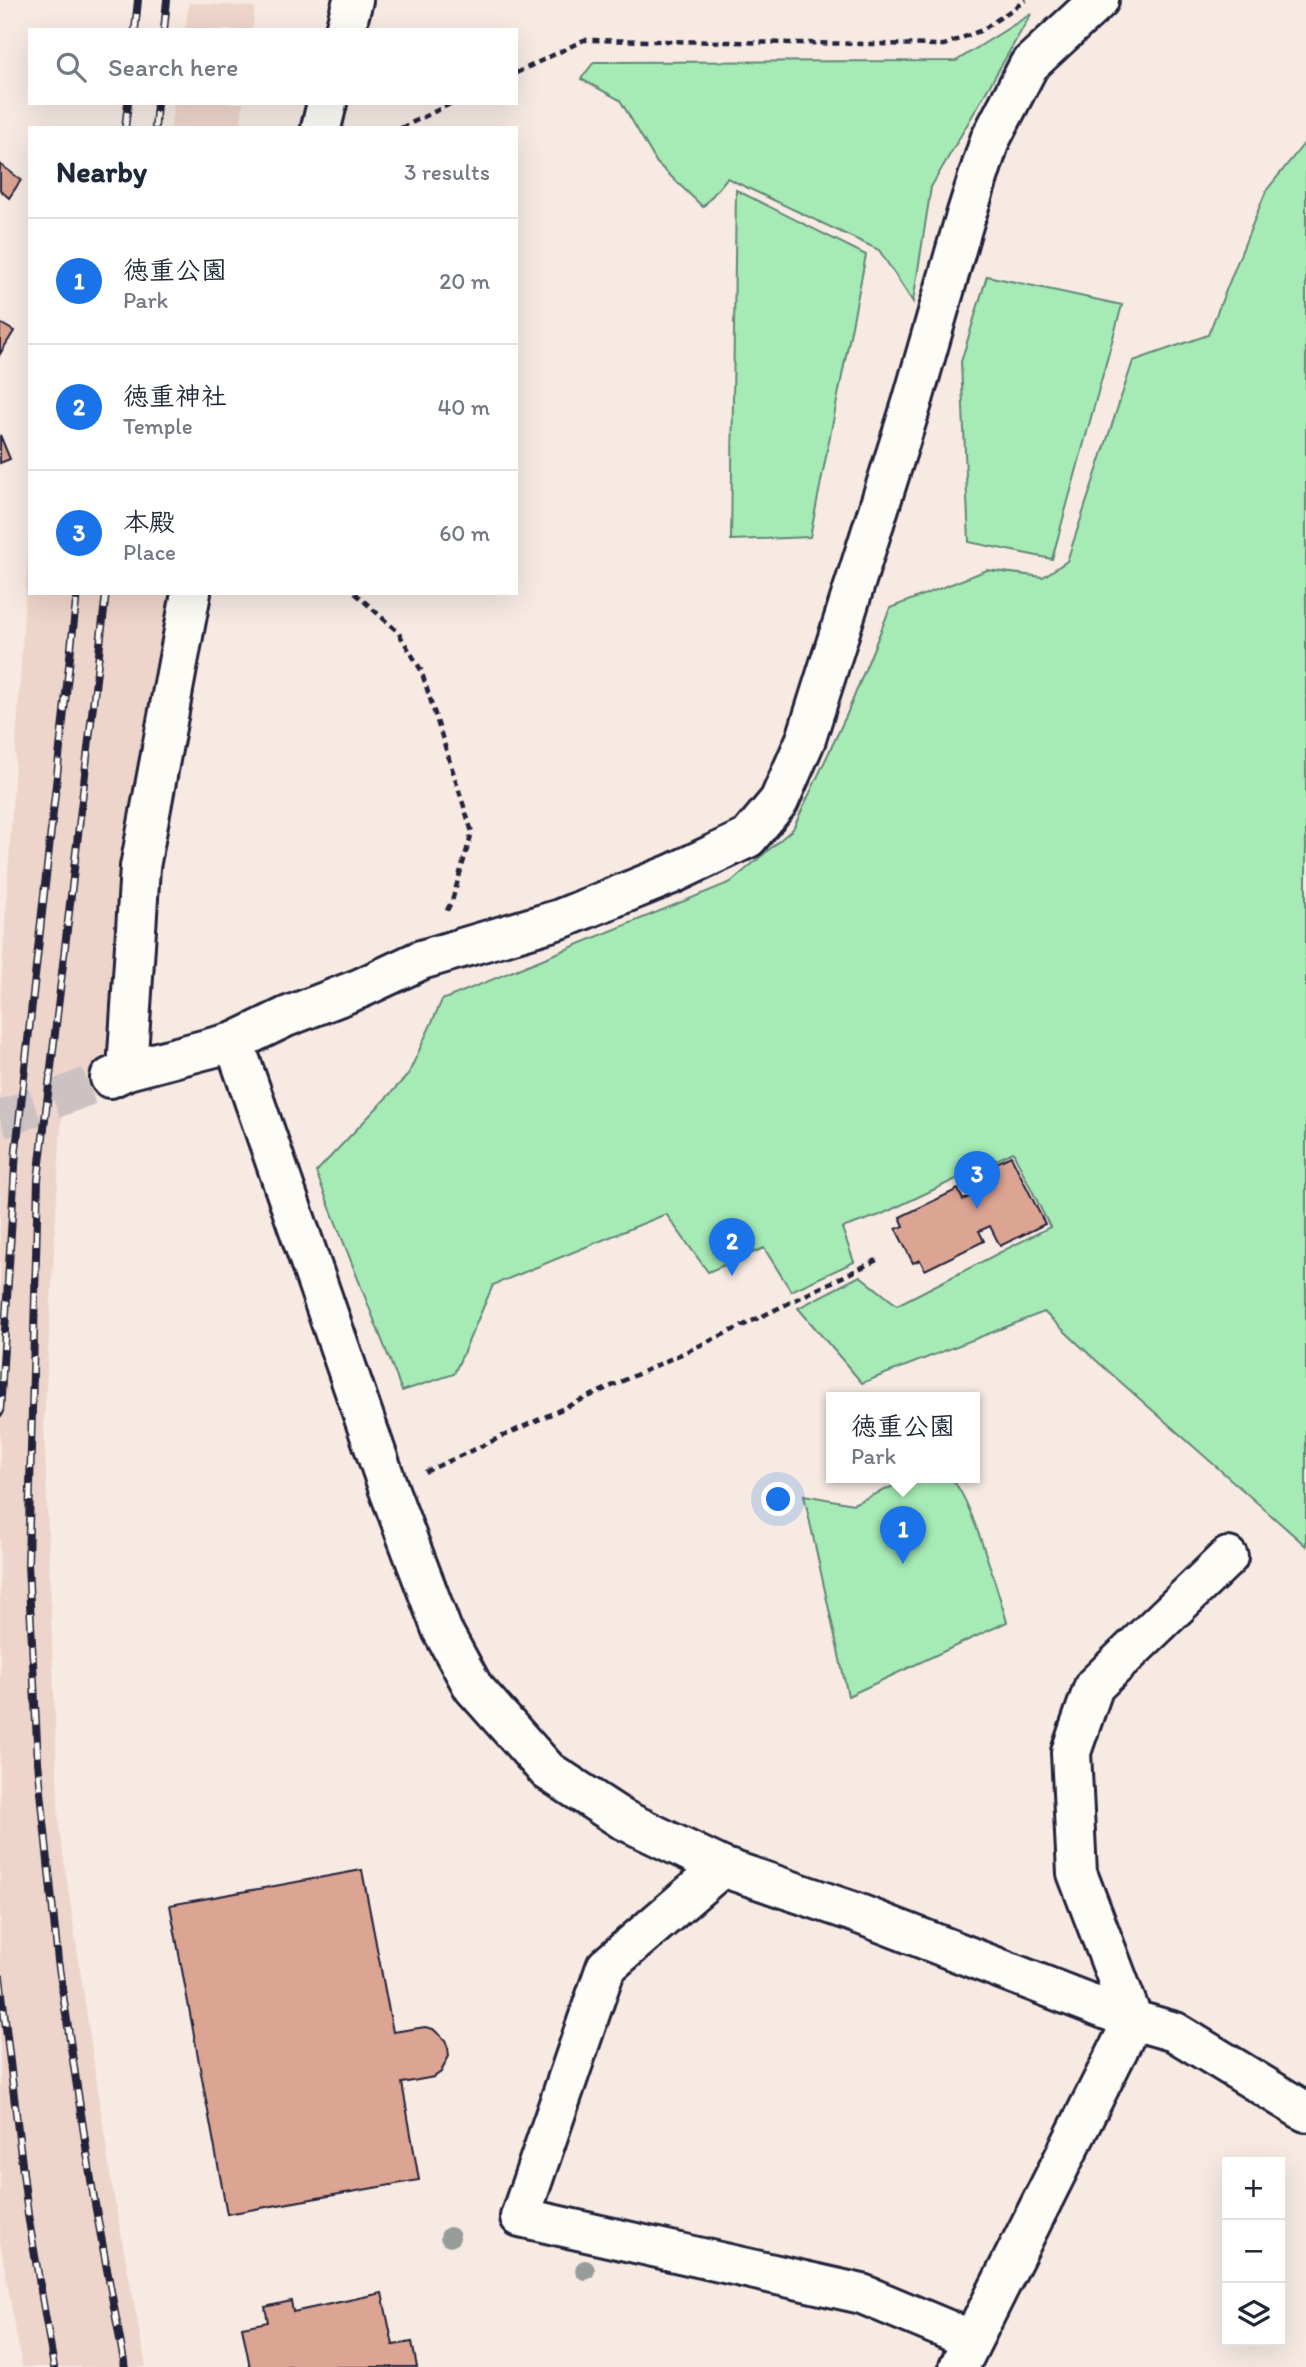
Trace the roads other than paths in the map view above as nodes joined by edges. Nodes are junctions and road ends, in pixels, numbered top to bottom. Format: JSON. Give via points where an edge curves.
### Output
{"nodes":[{"id":1,"x":353,"y":0,"type":"edge"},
{"id":2,"x":1099,"y":0,"type":"edge"},
{"id":3,"x":346,"y":28,"type":"edge"},
{"id":4,"x":327,"y":105,"type":"edge"},
{"id":5,"x":321,"y":126,"type":"edge"},
{"id":6,"x":191,"y":595,"type":"edge"},
{"id":7,"x":234,"y":1042,"type":"junction"},
{"id":8,"x":1228,"y":1557,"type":"dead end"},
{"id":9,"x":722,"y":1867,"type":"junction"},
{"id":10,"x":1133,"y":2020,"type":"junction"},
{"id":11,"x":1306,"y":2112,"type":"edge"},
{"id":12,"x":965,"y":2354,"type":"edge"}],
"edges":[{"from":1,"to":3,"type":"street"},
{"from":2,"to":7,"type":"street","via":[[1029,65],[990,140],[806,739],[779,801],[748,838],[672,874],[560,919],[421,960]]},
{"from":4,"to":5,"type":"street"},
{"from":6,"to":7,"type":"street","via":[[140,867],[119,1074]]},
{"from":7,"to":9,"type":"street","via":[[399,1515],[442,1630],[473,1687],[548,1771],[622,1819]]},
{"from":8,"to":10,"type":"street","via":[[1094,1686],[1071,1752],[1077,1873]]},
{"from":9,"to":10,"type":"street","via":[[853,1912]]},
{"from":9,"to":12,"type":"street","via":[[606,1967],[520,2217],[862,2294]]},
{"from":10,"to":11,"type":"street","via":[[1175,2032]]},
{"from":10,"to":12,"type":"street"}]}
